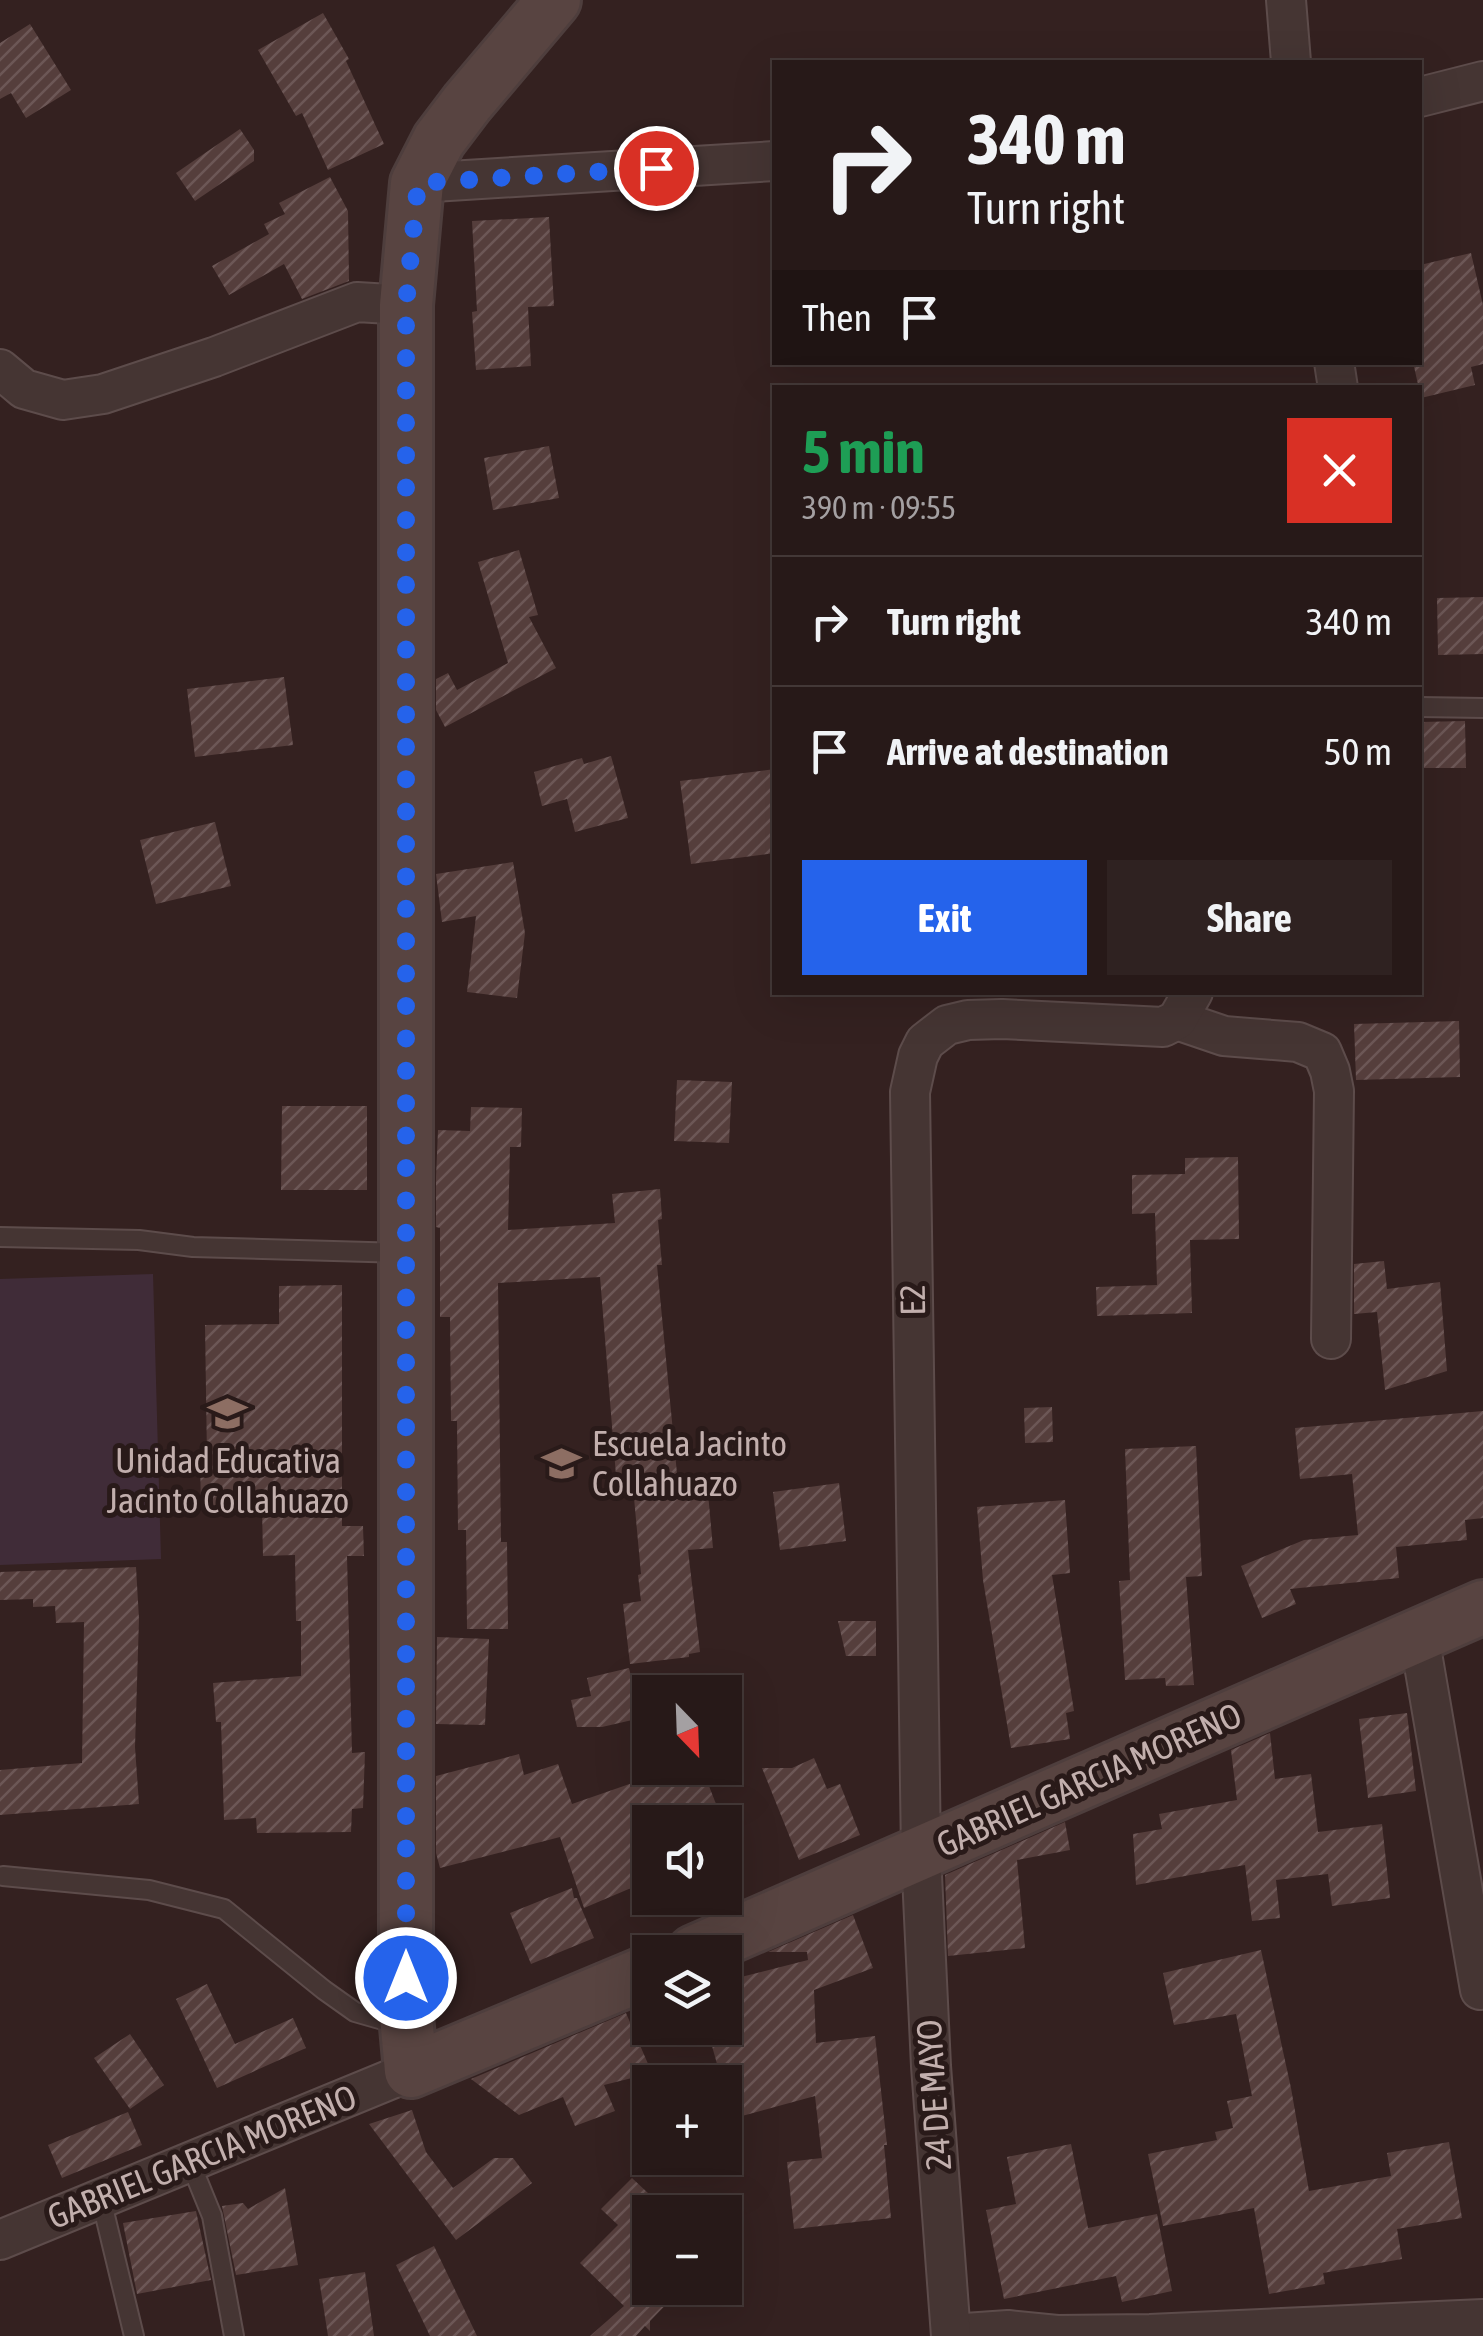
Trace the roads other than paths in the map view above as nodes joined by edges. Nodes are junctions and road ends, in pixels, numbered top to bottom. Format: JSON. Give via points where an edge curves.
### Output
{"nodes":[{"id":1,"x":554,"y":0,"type":"edge"},
{"id":2,"x":1286,"y":0,"type":"edge"},
{"id":3,"x":1291,"y":60,"type":"edge"},
{"id":4,"x":1483,"y":81,"type":"edge"},
{"id":5,"x":1422,"y":96,"type":"edge"},
{"id":6,"x":772,"y":161,"type":"edge"},
{"id":7,"x":418,"y":183,"type":"junction"},
{"id":8,"x":406,"y":305,"type":"junction"},
{"id":9,"x":0,"y":368,"type":"edge"},
{"id":10,"x":1422,"y":707,"type":"edge"},
{"id":11,"x":1483,"y":708,"type":"edge"},
{"id":12,"x":1185,"y":1006,"type":"edge"},
{"id":13,"x":0,"y":1237,"type":"edge"},
{"id":14,"x":404,"y":1252,"type":"junction"},
{"id":15,"x":1331,"y":1339,"type":"dead end"},
{"id":16,"x":1483,"y":1607,"type":"edge"},
{"id":17,"x":1420,"y":1636,"type":"junction"},
{"id":18,"x":921,"y":1854,"type":"junction"},
{"id":19,"x":4,"y":1876,"type":"dead end"},
{"id":20,"x":733,"y":1935,"type":"edge"},
{"id":21,"x":632,"y":1979,"type":"edge"},
{"id":22,"x":1480,"y":1990,"type":"dead end"},
{"id":23,"x":406,"y":2016,"type":"junction"},
{"id":24,"x":407,"y":2073,"type":"junction"},
{"id":25,"x":190,"y":2162,"type":"junction"},
{"id":26,"x":100,"y":2199,"type":"junction"},
{"id":27,"x":0,"y":2240,"type":"edge"},
{"id":28,"x":1483,"y":2319,"type":"edge"},
{"id":29,"x":951,"y":2335,"type":"edge"},
{"id":30,"x":134,"y":2336,"type":"edge"},
{"id":31,"x":234,"y":2336,"type":"edge"}],
"edges":[{"from":1,"to":7,"type":"street","via":[[439,140]]},
{"from":2,"to":3,"type":"street"},
{"from":4,"to":5,"type":"street"},
{"from":6,"to":7,"type":"street"},
{"from":7,"to":8,"type":"street"},
{"from":8,"to":9,"type":"street","via":[[358,302],[103,394],[62,400],[24,389]]},
{"from":8,"to":14,"type":"street"},
{"from":10,"to":11,"type":"lane"},
{"from":12,"to":15,"type":"street","via":[[1224,1036],[1298,1042],[1322,1052],[1334,1091]]},
{"from":12,"to":18,"type":"street","name":"E2","via":[[1163,1027],[1150,1028],[968,1020],[934,1033],[918,1056],[910,1092]]},
{"from":13,"to":14,"type":"lane"},
{"from":14,"to":23,"type":"street"},
{"from":16,"to":17,"type":"street","name":"GABRIEL GARCIA MORENO"},
{"from":17,"to":18,"type":"street","name":"GABRIEL GARCIA MORENO"},
{"from":17,"to":22,"type":"street"},
{"from":18,"to":20,"type":"street","name":"GABRIEL GARCIA MORENO"},
{"from":18,"to":29,"type":"street","name":"24 DE MAYO"},
{"from":19,"to":23,"type":"lane","via":[[149,1890],[224,1908],[355,2012],[383,2020]]},
{"from":21,"to":24,"type":"street","name":"GABRIEL GARCIA MORENO"},
{"from":23,"to":24,"type":"street"},
{"from":24,"to":25,"type":"street","name":"GABRIEL GARCIA MORENO"},
{"from":25,"to":26,"type":"street","name":"GABRIEL GARCIA MORENO"},
{"from":25,"to":31,"type":"lane","via":[[212,2216]]},
{"from":26,"to":27,"type":"street","name":"GABRIEL GARCIA MORENO"},
{"from":26,"to":30,"type":"lane"},
{"from":28,"to":29,"type":"street"}]}
